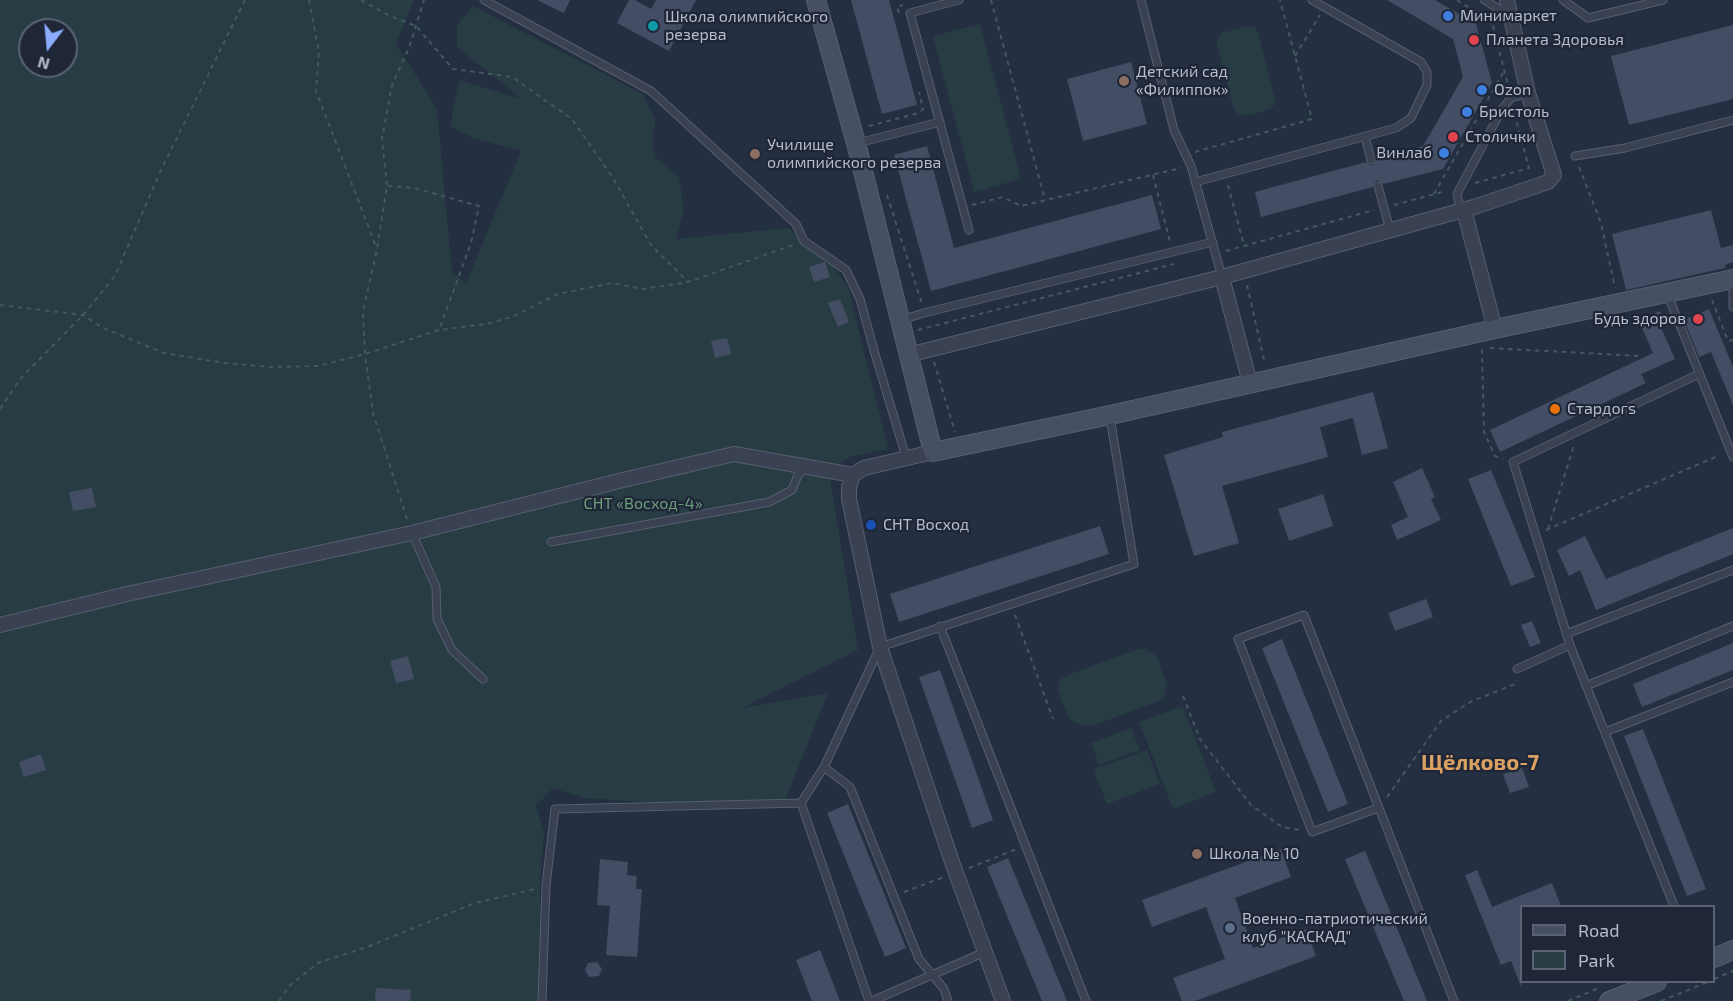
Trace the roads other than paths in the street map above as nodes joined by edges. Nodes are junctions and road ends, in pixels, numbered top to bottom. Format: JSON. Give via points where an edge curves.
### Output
{"nodes":[{"id":1,"x":484,"y":0,"type":"edge"},
{"id":2,"x":816,"y":0,"type":"edge"},
{"id":3,"x":959,"y":0,"type":"edge"},
{"id":4,"x":1141,"y":0,"type":"edge"},
{"id":5,"x":1312,"y":0,"type":"edge"},
{"id":6,"x":1328,"y":0,"type":"edge"},
{"id":7,"x":1484,"y":0,"type":"edge"},
{"id":8,"x":1507,"y":0,"type":"edge"},
{"id":9,"x":1563,"y":0,"type":"edge"},
{"id":10,"x":1663,"y":0,"type":"edge"},
{"id":11,"x":1324,"y":7,"type":"junction"},
{"id":12,"x":1511,"y":16,"type":"junction"},
{"id":13,"x":1528,"y":93,"type":"junction"},
{"id":14,"x":1733,"y":120,"type":"edge"},
{"id":15,"x":940,"y":122,"type":"junction"},
{"id":16,"x":1365,"y":137,"type":"junction"},
{"id":17,"x":863,"y":141,"type":"junction"},
{"id":18,"x":1575,"y":156,"type":"road end"},
{"id":19,"x":1371,"y":160,"type":"dead end"},
{"id":20,"x":1195,"y":182,"type":"junction"},
{"id":21,"x":1378,"y":186,"type":"dead end"},
{"id":22,"x":1464,"y":210,"type":"junction"},
{"id":23,"x":969,"y":230,"type":"dead end"},
{"id":24,"x":1390,"y":230,"type":"junction"},
{"id":25,"x":1213,"y":242,"type":"junction"},
{"id":26,"x":1222,"y":277,"type":"junction"},
{"id":27,"x":1733,"y":279,"type":"edge"},
{"id":28,"x":1733,"y":290,"type":"edge"},
{"id":29,"x":1667,"y":293,"type":"junction"},
{"id":30,"x":1733,"y":307,"type":"edge"},
{"id":31,"x":902,"y":327,"type":"junction"},
{"id":32,"x":1495,"y":328,"type":"junction"},
{"id":33,"x":909,"y":355,"type":"junction"},
{"id":34,"x":1699,"y":374,"type":"junction"},
{"id":35,"x":1250,"y":383,"type":"junction"},
{"id":36,"x":1110,"y":415,"type":"junction"},
{"id":37,"x":933,"y":452,"type":"junction"},
{"id":38,"x":1732,"y":454,"type":"edge"},
{"id":39,"x":906,"y":457,"type":"junction"},
{"id":40,"x":806,"y":467,"type":"junction"},
{"id":41,"x":853,"y":475,"type":"junction"},
{"id":42,"x":412,"y":533,"type":"junction"},
{"id":43,"x":551,"y":542,"type":"dead end"},
{"id":44,"x":1733,"y":570,"type":"edge"},
{"id":45,"x":0,"y":625,"type":"edge"},
{"id":46,"x":940,"y":626,"type":"junction"},
{"id":47,"x":1733,"y":626,"type":"edge"},
{"id":48,"x":1566,"y":634,"type":"junction"},
{"id":49,"x":1570,"y":645,"type":"junction"},
{"id":50,"x":880,"y":647,"type":"junction"},
{"id":51,"x":1517,"y":669,"type":"road end"},
{"id":52,"x":483,"y":679,"type":"dead end"},
{"id":53,"x":1733,"y":682,"type":"edge"},
{"id":54,"x":1586,"y":686,"type":"junction"},
{"id":55,"x":1605,"y":732,"type":"junction"},
{"id":56,"x":824,"y":767,"type":"junction"},
{"id":57,"x":801,"y":803,"type":"junction"},
{"id":58,"x":1378,"y":808,"type":"junction"},
{"id":59,"x":1674,"y":905,"type":"edge"},
{"id":60,"x":1733,"y":950,"type":"edge"},
{"id":61,"x":985,"y":952,"type":"junction"},
{"id":62,"x":1715,"y":957,"type":"edge"},
{"id":63,"x":933,"y":975,"type":"junction"},
{"id":64,"x":1649,"y":983,"type":"edge"},
{"id":65,"x":1603,"y":995,"type":"edge"},
{"id":66,"x":542,"y":1001,"type":"edge"},
{"id":67,"x":871,"y":1001,"type":"edge"},
{"id":68,"x":948,"y":1001,"type":"edge"},
{"id":69,"x":1003,"y":1001,"type":"edge"},
{"id":70,"x":1086,"y":1001,"type":"edge"},
{"id":71,"x":1454,"y":1001,"type":"edge"}],
"edges":[{"from":1,"to":39,"type":"lane","via":[[651,91],[796,224],[804,241],[846,270],[860,300]]},
{"from":2,"to":17,"type":"street"},
{"from":3,"to":15,"type":"lane","via":[[910,13]]},
{"from":4,"to":20,"type":"lane","via":[[1174,130]]},
{"from":5,"to":11,"type":"lane"},
{"from":6,"to":11,"type":"lane"},
{"from":7,"to":12,"type":"lane"},
{"from":8,"to":12,"type":"street"},
{"from":9,"to":10,"type":"lane","via":[[1588,18]]},
{"from":11,"to":16,"type":"lane","via":[[1420,62],[1426,72],[1427,85],[1411,118],[1396,128]]},
{"from":12,"to":13,"type":"street"},
{"from":13,"to":22,"type":"lane","via":[[1511,98],[1502,109],[1457,194]]},
{"from":13,"to":22,"type":"street","via":[[1551,162],[1552,179]]},
{"from":14,"to":18,"type":"lane","via":[[1624,148]]},
{"from":15,"to":17,"type":"lane"},
{"from":15,"to":23,"type":"lane"},
{"from":16,"to":19,"type":"lane"},
{"from":16,"to":20,"type":"lane"},
{"from":17,"to":31,"type":"street"},
{"from":20,"to":25,"type":"lane"},
{"from":21,"to":24,"type":"lane"},
{"from":22,"to":24,"type":"street"},
{"from":22,"to":32,"type":"street"},
{"from":24,"to":26,"type":"street"},
{"from":25,"to":26,"type":"lane"},
{"from":25,"to":31,"type":"lane","via":[[924,313]]},
{"from":26,"to":33,"type":"street"},
{"from":26,"to":35,"type":"street"},
{"from":27,"to":29,"type":"street"},
{"from":28,"to":30,"type":"lane"},
{"from":29,"to":32,"type":"street"},
{"from":29,"to":34,"type":"lane"},
{"from":31,"to":33,"type":"street"},
{"from":32,"to":35,"type":"street"},
{"from":33,"to":37,"type":"street"},
{"from":34,"to":38,"type":"lane"},
{"from":34,"to":48,"type":"lane","via":[[1513,462]]},
{"from":35,"to":36,"type":"street"},
{"from":36,"to":37,"type":"street"},
{"from":36,"to":46,"type":"lane","via":[[1134,564]]},
{"from":37,"to":39,"type":"street"},
{"from":39,"to":41,"type":"street","via":[[864,468]]},
{"from":40,"to":41,"type":"street"},
{"from":40,"to":42,"type":"street","via":[[734,454]]},
{"from":40,"to":43,"type":"lane","via":[[792,490],[769,502]]},
{"from":41,"to":50,"type":"street","via":[[849,499]]},
{"from":42,"to":45,"type":"street"},
{"from":42,"to":52,"type":"lane","via":[[436,587],[437,619],[452,650]]},
{"from":44,"to":48,"type":"lane"},
{"from":46,"to":50,"type":"lane"},
{"from":46,"to":70,"type":"lane"},
{"from":47,"to":54,"type":"lane"},
{"from":48,"to":49,"type":"lane"},
{"from":49,"to":51,"type":"lane"},
{"from":49,"to":54,"type":"lane"},
{"from":50,"to":56,"type":"lane"},
{"from":50,"to":61,"type":"street"},
{"from":53,"to":55,"type":"lane"},
{"from":54,"to":55,"type":"lane"},
{"from":55,"to":59,"type":"lane"},
{"from":56,"to":57,"type":"lane"},
{"from":56,"to":63,"type":"lane","via":[[849,787],[919,959]]},
{"from":57,"to":66,"type":"lane","via":[[555,809],[546,885]]},
{"from":57,"to":67,"type":"lane"},
{"from":58,"to":58,"type":"lane","via":[[1312,832],[1238,639],[1304,615]]},
{"from":58,"to":71,"type":"lane"},
{"from":60,"to":62,"type":"street"},
{"from":61,"to":63,"type":"lane"},
{"from":61,"to":69,"type":"street"},
{"from":63,"to":67,"type":"lane"},
{"from":63,"to":68,"type":"lane"},
{"from":64,"to":65,"type":"street"}]}
